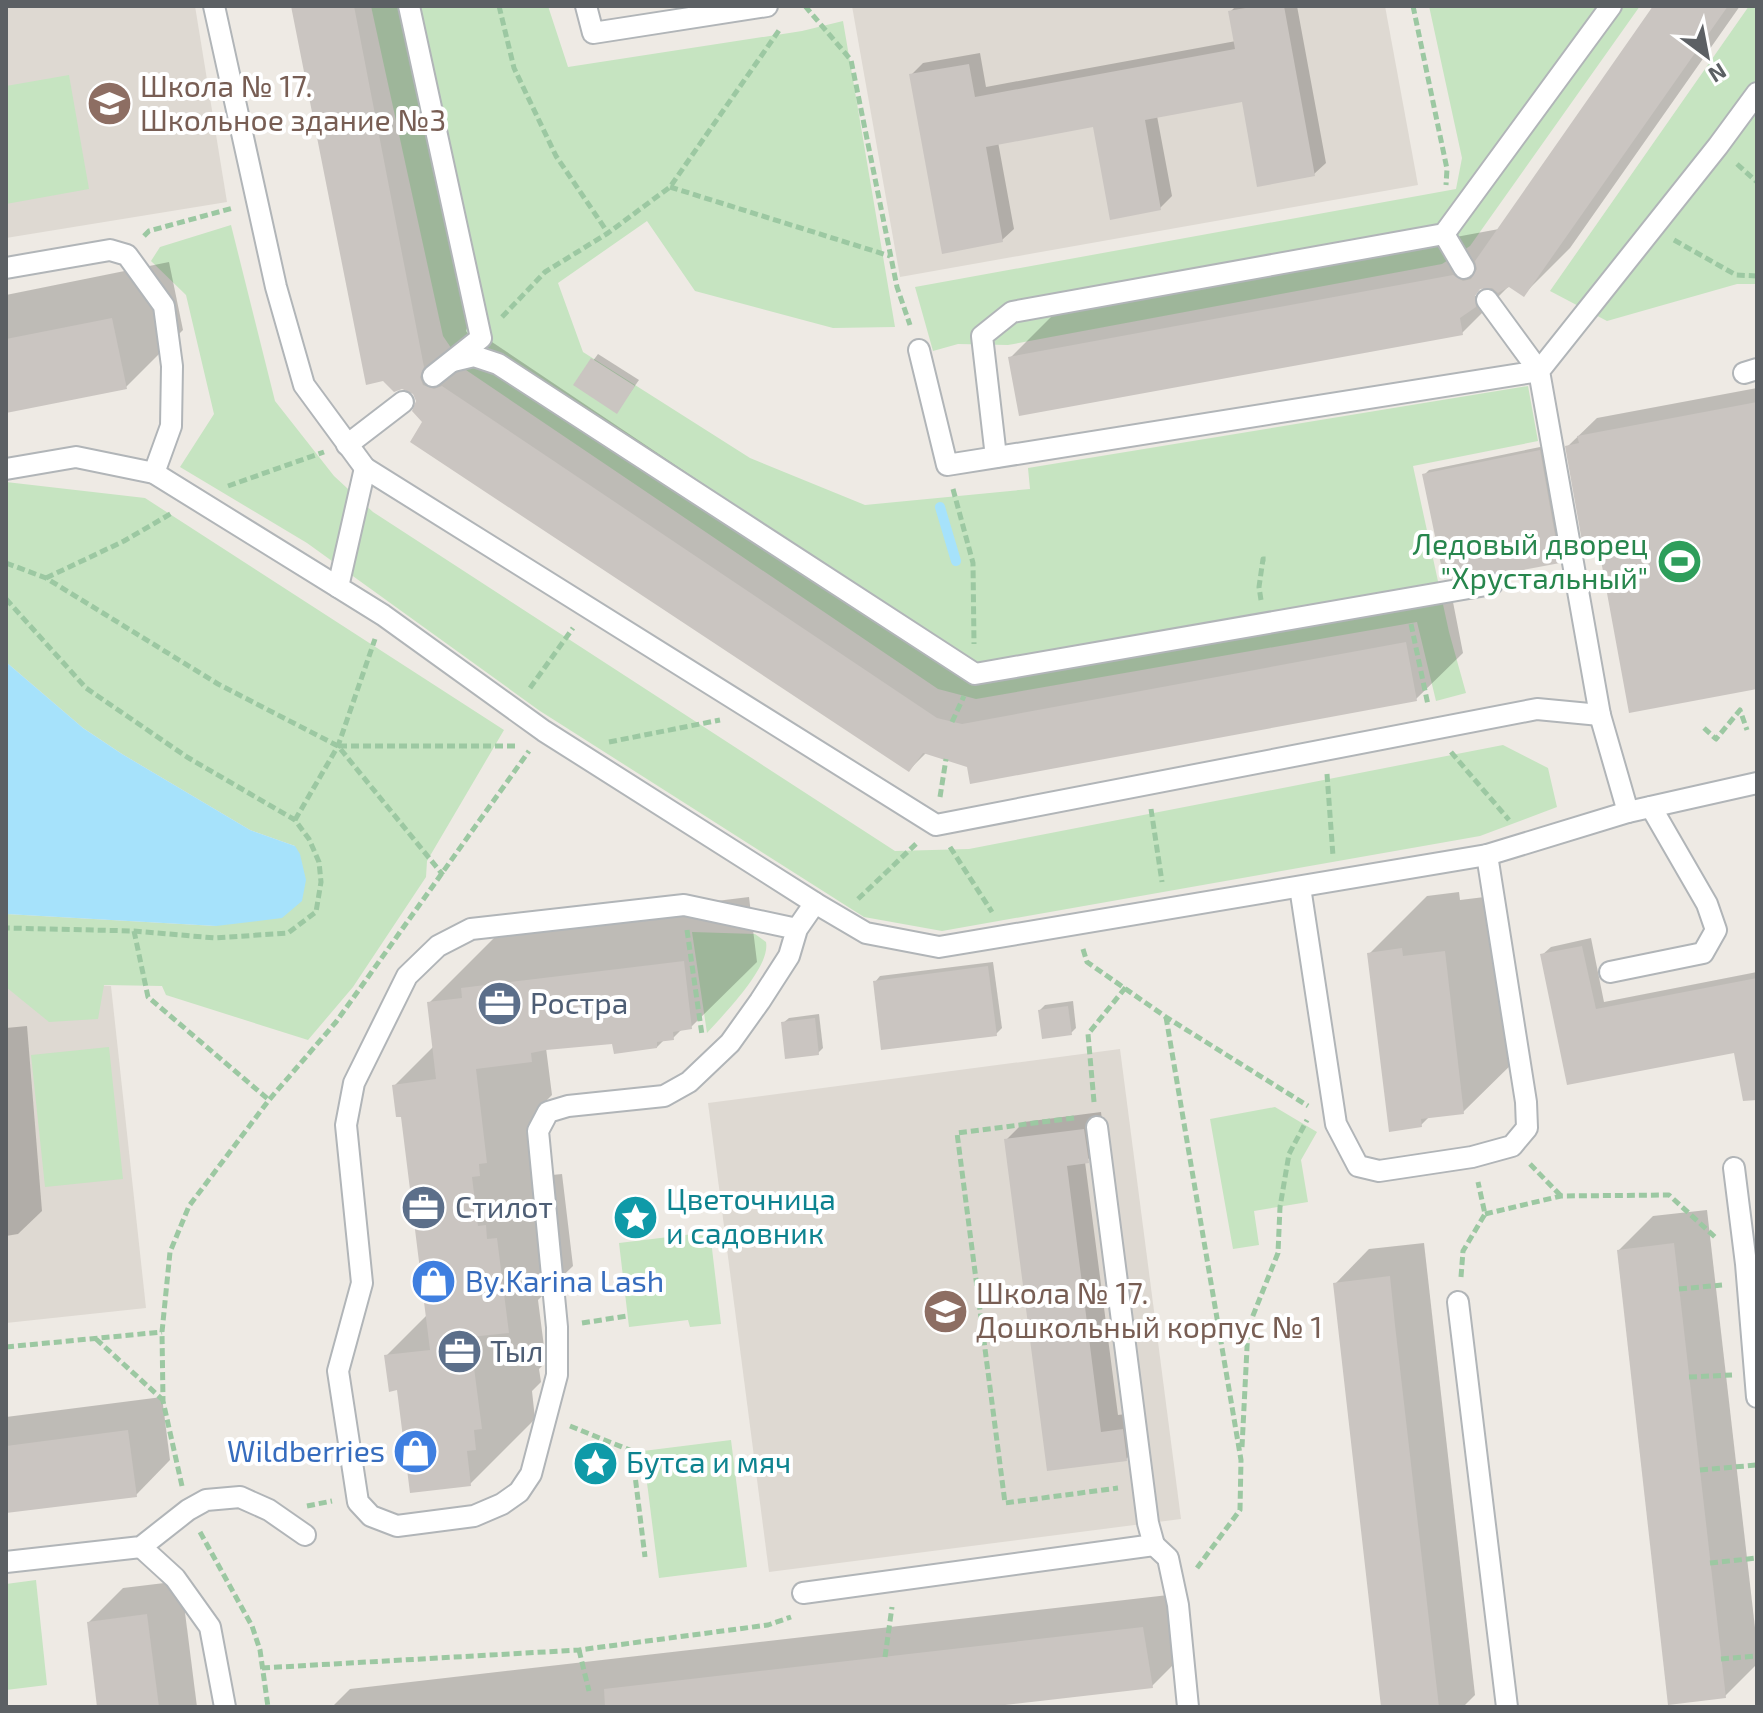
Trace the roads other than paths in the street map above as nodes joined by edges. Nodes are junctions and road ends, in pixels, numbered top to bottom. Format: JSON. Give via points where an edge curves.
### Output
{"nodes":[{"id":1,"x":214,"y":6,"type":"edge"},
{"id":2,"x":409,"y":6,"type":"edge"},
{"id":3,"x":586,"y":6,"type":"edge"},
{"id":4,"x":767,"y":6,"type":"edge"},
{"id":5,"x":1611,"y":6,"type":"edge"},
{"id":6,"x":1757,"y":93,"type":"edge"},
{"id":7,"x":1444,"y":234,"type":"junction"},
{"id":8,"x":6,"y":268,"type":"edge"},
{"id":9,"x":1464,"y":268,"type":"dead end"},
{"id":10,"x":1487,"y":300,"type":"dead end"},
{"id":11,"x":919,"y":350,"type":"road end"},
{"id":12,"x":453,"y":361,"type":"junction"},
{"id":13,"x":1539,"y":371,"type":"junction"},
{"id":14,"x":433,"y":376,"type":"dead end"},
{"id":15,"x":403,"y":402,"type":"dead end"},
{"id":16,"x":347,"y":445,"type":"junction"},
{"id":17,"x":996,"y":457,"type":"junction"},
{"id":18,"x":365,"y":468,"type":"junction"},
{"id":19,"x":6,"y":469,"type":"edge"},
{"id":20,"x":154,"y":473,"type":"junction"},
{"id":21,"x":1492,"y":584,"type":"dead end"},
{"id":22,"x":338,"y":587,"type":"junction"},
{"id":23,"x":1600,"y":715,"type":"junction"},
{"id":24,"x":1757,"y":783,"type":"edge"},
{"id":25,"x":1651,"y":807,"type":"junction"},
{"id":26,"x":1628,"y":812,"type":"junction"},
{"id":27,"x":1487,"y":855,"type":"junction"},
{"id":28,"x":1300,"y":887,"type":"junction"},
{"id":29,"x":815,"y":903,"type":"junction"},
{"id":30,"x":797,"y":929,"type":"junction"},
{"id":31,"x":1610,"y":972,"type":"dead end"},
{"id":32,"x":1096,"y":1121,"type":"road end"},
{"id":33,"x":1734,"y":1168,"type":"dead end"},
{"id":34,"x":1458,"y":1302,"type":"road end"},
{"id":35,"x":1757,"y":1397,"type":"edge"},
{"id":36,"x":305,"y":1535,"type":"dead end"},
{"id":37,"x":1154,"y":1545,"type":"junction"},
{"id":38,"x":141,"y":1547,"type":"junction"},
{"id":39,"x":6,"y":1562,"type":"edge"},
{"id":40,"x":803,"y":1593,"type":"road end"},
{"id":41,"x":225,"y":1707,"type":"edge"},
{"id":42,"x":1188,"y":1707,"type":"edge"},
{"id":43,"x":1507,"y":1707,"type":"edge"}],
"edges":[{"from":1,"to":16,"type":"lane","via":[[276,287],[304,385]]},
{"from":2,"to":12,"type":"lane","via":[[481,338]]},
{"from":3,"to":4,"type":"lane","via":[[593,33]]},
{"from":5,"to":7,"type":"lane"},
{"from":6,"to":13,"type":"lane"},
{"from":7,"to":9,"type":"lane"},
{"from":7,"to":17,"type":"lane","via":[[1012,312],[982,336]]},
{"from":8,"to":20,"type":"lane","via":[[110,250],[127,255],[164,306],[172,366],[171,426]]},
{"from":10,"to":13,"type":"lane"},
{"from":11,"to":17,"type":"lane","via":[[947,465]]},
{"from":12,"to":14,"type":"lane"},
{"from":12,"to":21,"type":"lane","via":[[474,356],[498,364],[975,674]]},
{"from":13,"to":17,"type":"lane"},
{"from":13,"to":23,"type":"lane"},
{"from":15,"to":16,"type":"lane"},
{"from":16,"to":18,"type":"lane"},
{"from":18,"to":22,"type":"lane"},
{"from":18,"to":23,"type":"lane","via":[[936,825],[1537,709]]},
{"from":19,"to":20,"type":"lane","via":[[76,457]]},
{"from":20,"to":22,"type":"lane"},
{"from":22,"to":29,"type":"lane","via":[[572,749]]},
{"from":23,"to":26,"type":"lane"},
{"from":24,"to":25,"type":"lane"},
{"from":25,"to":26,"type":"lane"},
{"from":25,"to":31,"type":"lane","via":[[1707,904],[1716,930],[1703,953]]},
{"from":26,"to":27,"type":"lane"},
{"from":27,"to":28,"type":"lane"},
{"from":27,"to":28,"type":"lane","via":[[1527,1128],[1512,1146],[1472,1157],[1379,1171],[1358,1166],[1336,1124]]},
{"from":28,"to":29,"type":"lane","via":[[939,947],[866,933]]},
{"from":29,"to":30,"type":"lane"},
{"from":30,"to":30,"type":"lane","via":[[789,956],[760,1001],[730,1043],[689,1082],[664,1096],[548,1112],[538,1131],[557,1375],[531,1474],[519,1492],[474,1516],[397,1526],[371,1516],[358,1502],[338,1371],[362,1283],[346,1125],[354,1083],[407,976],[438,946],[471,929],[684,905]]},
{"from":32,"to":37,"type":"lane"},
{"from":33,"to":35,"type":"lane"},
{"from":34,"to":43,"type":"lane"},
{"from":36,"to":38,"type":"lane","via":[[240,1497],[206,1500]]},
{"from":37,"to":40,"type":"lane"},
{"from":37,"to":42,"type":"lane","via":[[1168,1558],[1178,1605]]},
{"from":38,"to":39,"type":"lane"},
{"from":38,"to":41,"type":"lane","via":[[175,1578],[210,1627]]}]}
